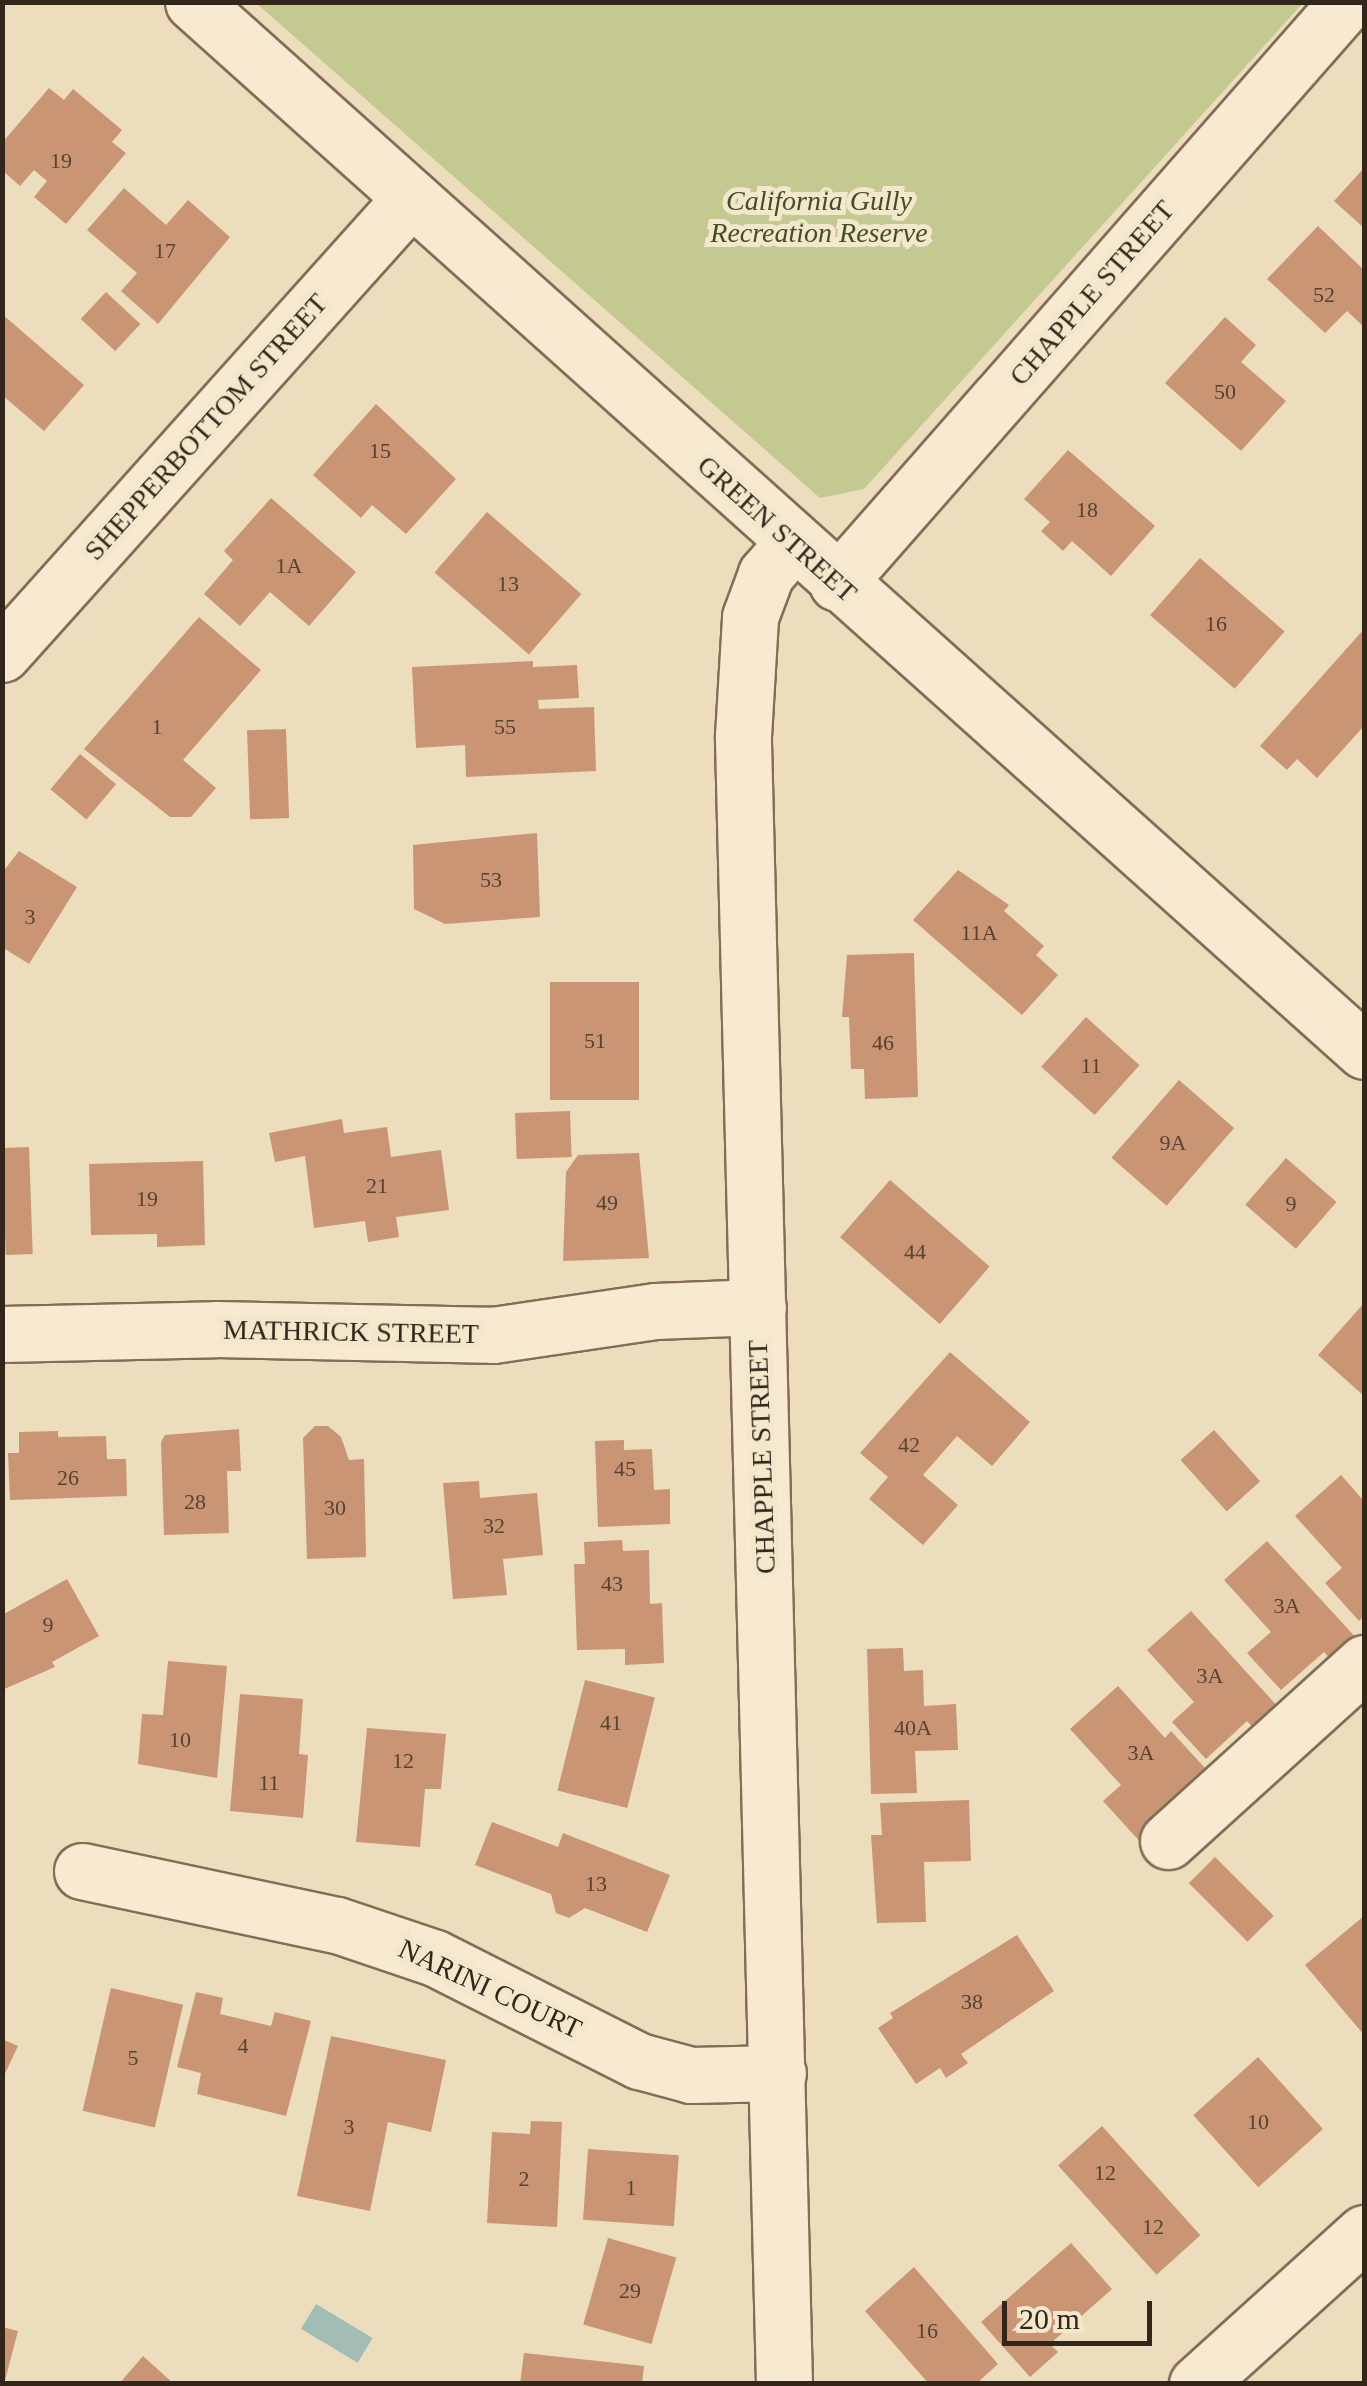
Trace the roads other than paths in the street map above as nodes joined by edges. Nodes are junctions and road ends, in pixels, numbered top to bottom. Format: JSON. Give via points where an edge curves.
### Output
{"nodes":[{"id":1,"x":192,"y":2,"type":"edge"},
{"id":2,"x":1347,"y":2,"type":"edge"},
{"id":3,"x":409,"y":200,"type":"junction"},
{"id":4,"x":793,"y":543,"type":"junction"},
{"id":5,"x":837,"y":583,"type":"junction"},
{"id":6,"x":2,"y":654,"type":"edge"},
{"id":7,"x":1364,"y":1052,"type":"edge"},
{"id":8,"x":758,"y":1307,"type":"junction"},
{"id":9,"x":2,"y":1334,"type":"edge"},
{"id":10,"x":1364,"y":1662,"type":"edge"},
{"id":11,"x":1168,"y":1840,"type":"dead end"},
{"id":12,"x":82,"y":1871,"type":"dead end"},
{"id":13,"x":778,"y":2073,"type":"junction"},
{"id":14,"x":1364,"y":2232,"type":"edge"},
{"id":15,"x":784,"y":2384,"type":"edge"},
{"id":16,"x":1197,"y":2384,"type":"edge"}],
"edges":[{"from":1,"to":3,"type":"street","name":"GREEN STREET"},
{"from":2,"to":5,"type":"street","name":"CHAPPLE STREET"},
{"from":3,"to":4,"type":"street","name":"GREEN STREET"},
{"from":3,"to":6,"type":"street","name":"SHEPPERBOTTOM STREET"},
{"from":4,"to":5,"type":"street","name":"GREEN STREET"},
{"from":4,"to":8,"type":"street","name":"CHAPPLE STREET","via":[[766,574],[750,617],[742,736]]},
{"from":5,"to":7,"type":"street","name":"GREEN STREET"},
{"from":8,"to":9,"type":"street","name":"MATHRICK STREET","via":[[654,1310],[493,1335],[216,1329]]},
{"from":8,"to":13,"type":"street","name":"CHAPPLE STREET"},
{"from":10,"to":11,"type":"street"},
{"from":12,"to":13,"type":"street","name":"NARINI COURT","via":[[337,1926],[435,1958],[639,2061],[691,2074]]},
{"from":13,"to":15,"type":"street","name":"CHAPPLE STREET"},
{"from":14,"to":16,"type":"street"}]}
